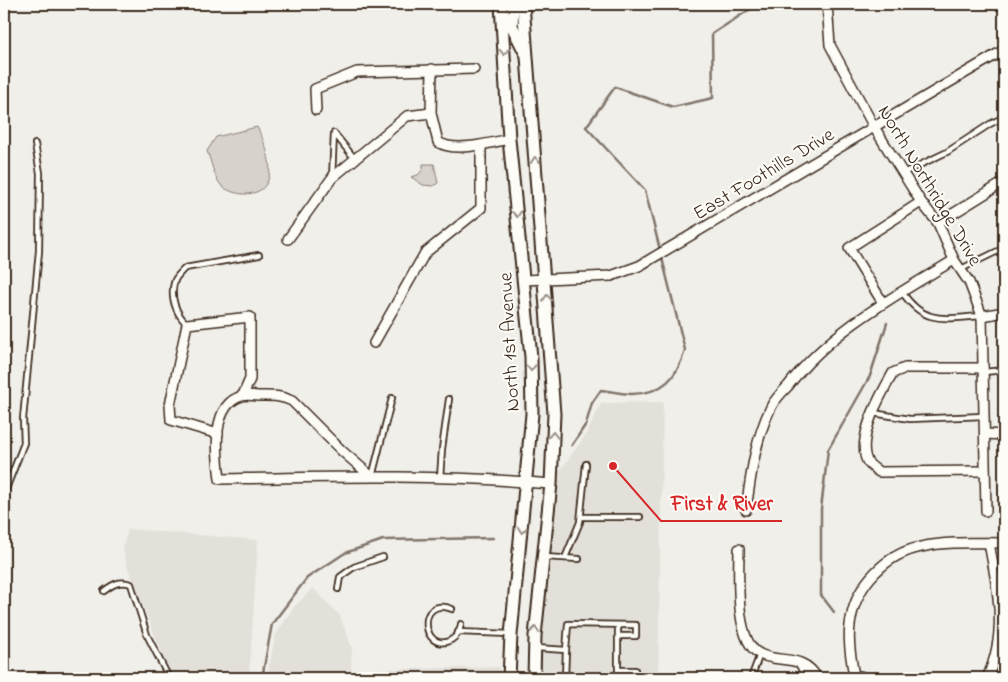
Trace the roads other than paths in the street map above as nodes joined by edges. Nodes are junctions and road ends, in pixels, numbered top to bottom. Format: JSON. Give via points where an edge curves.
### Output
{"nodes":[{"id":1,"x":501,"y":4,"type":"edge"},
{"id":2,"x":513,"y":4,"type":"edge"},
{"id":3,"x":524,"y":4,"type":"edge"},
{"id":4,"x":827,"y":4,"type":"edge"},
{"id":5,"x":1004,"y":50,"type":"edge"},
{"id":6,"x":527,"y":58,"type":"junction"},
{"id":7,"x":432,"y":69,"type":"junction"},
{"id":8,"x":474,"y":69,"type":"dead end"},
{"id":9,"x":316,"y":110,"type":"dead end"},
{"id":10,"x":431,"y":113,"type":"junction"},
{"id":11,"x":1004,"y":117,"type":"edge"},
{"id":12,"x":874,"y":127,"type":"junction"},
{"id":13,"x":509,"y":139,"type":"junction"},
{"id":14,"x":35,"y":144,"type":"dead end"},
{"id":15,"x":481,"y":146,"type":"junction"},
{"id":16,"x":356,"y":159,"type":"junction"},
{"id":17,"x":903,"y":173,"type":"junction"},
{"id":18,"x":332,"y":178,"type":"junction"},
{"id":19,"x":1004,"y":182,"type":"edge"},
{"id":20,"x":921,"y":202,"type":"junction"},
{"id":21,"x":938,"y":223,"type":"junction"},
{"id":22,"x":288,"y":239,"type":"dead end"},
{"id":23,"x":1004,"y":248,"type":"edge"},
{"id":24,"x":259,"y":255,"type":"dead end"},
{"id":25,"x":954,"y":260,"type":"junction"},
{"id":26,"x":961,"y":269,"type":"junction"},
{"id":27,"x":545,"y":278,"type":"junction"},
{"id":28,"x":524,"y":280,"type":"junction"},
{"id":29,"x":902,"y":292,"type":"junction"},
{"id":30,"x":884,"y":303,"type":"junction"},
{"id":31,"x":1004,"y":312,"type":"edge"},
{"id":32,"x":982,"y":316,"type":"junction"},
{"id":33,"x":187,"y":324,"type":"junction"},
{"id":34,"x":374,"y":342,"type":"dead end"},
{"id":35,"x":983,"y":370,"type":"junction"},
{"id":36,"x":1004,"y":370,"type":"edge"},
{"id":37,"x":242,"y":396,"type":"junction"},
{"id":38,"x":392,"y":398,"type":"dead end"},
{"id":39,"x":449,"y":399,"type":"dead end"},
{"id":40,"x":873,"y":414,"type":"junction"},
{"id":41,"x":985,"y":416,"type":"junction"},
{"id":42,"x":218,"y":434,"type":"junction"},
{"id":43,"x":985,"y":434,"type":"junction"},
{"id":44,"x":1004,"y":434,"type":"edge"},
{"id":45,"x":586,"y":464,"type":"dead end"},
{"id":46,"x":985,"y":471,"type":"junction"},
{"id":47,"x":372,"y":477,"type":"junction"},
{"id":48,"x":440,"y":479,"type":"junction"},
{"id":49,"x":527,"y":482,"type":"junction"},
{"id":50,"x":551,"y":484,"type":"junction"},
{"id":51,"x":4,"y":494,"type":"edge"},
{"id":52,"x":746,"y":510,"type":"dead end"},
{"id":53,"x":986,"y":511,"type":"dead end"},
{"id":54,"x":581,"y":517,"type":"junction"},
{"id":55,"x":640,"y":517,"type":"dead end"},
{"id":56,"x":989,"y":543,"type":"junction"},
{"id":57,"x":1004,"y":543,"type":"edge"},
{"id":58,"x":739,"y":549,"type":"dead end"},
{"id":59,"x":383,"y":557,"type":"dead end"},
{"id":60,"x":543,"y":557,"type":"junction"},
{"id":61,"x":565,"y":558,"type":"junction"},
{"id":62,"x":579,"y":559,"type":"dead end"},
{"id":63,"x":338,"y":589,"type":"dead end"},
{"id":64,"x":104,"y":591,"type":"dead end"},
{"id":65,"x":452,"y":610,"type":"dead end"},
{"id":66,"x":460,"y":624,"type":"dead end"},
{"id":67,"x":618,"y":625,"type":"junction"},
{"id":68,"x":458,"y":632,"type":"junction"},
{"id":69,"x":511,"y":634,"type":"junction"},
{"id":70,"x":618,"y":636,"type":"junction"},
{"id":71,"x":534,"y":648,"type":"junction"},
{"id":72,"x":566,"y":650,"type":"junction"},
{"id":73,"x":760,"y":654,"type":"junction"},
{"id":74,"x":801,"y":664,"type":"junction"},
{"id":75,"x":618,"y":670,"type":"junction"},
{"id":76,"x":618,"y":676,"type":"junction"},
{"id":77,"x":852,"y":677,"type":"edge"},
{"id":78,"x":170,"y":678,"type":"edge"},
{"id":79,"x":509,"y":678,"type":"edge"},
{"id":80,"x":534,"y":678,"type":"edge"},
{"id":81,"x":565,"y":678,"type":"edge"},
{"id":82,"x":751,"y":678,"type":"edge"},
{"id":83,"x":808,"y":678,"type":"edge"},
{"id":84,"x":817,"y":678,"type":"edge"},
{"id":85,"x":865,"y":678,"type":"edge"},
{"id":86,"x":987,"y":678,"type":"edge"}],
"edges":[{"from":1,"to":13,"type":"main road","name":"North 1st Avenue","one_way":true},
{"from":2,"to":6,"type":"main road","via":[[512,26]]},
{"from":3,"to":6,"type":"main road","name":"North 1st Avenue"},
{"from":4,"to":12,"type":"street","name":"North Northridge Drive","via":[[830,45]]},
{"from":5,"to":12,"type":"street","name":"East Foothills Drive"},
{"from":27,"to":6,"type":"main road","name":"North 1st Avenue","one_way":true},
{"from":7,"to":8,"type":"street"},
{"from":7,"to":9,"type":"street","via":[[357,72],[314,89]]},
{"from":7,"to":10,"type":"street"},
{"from":10,"to":15,"type":"street","via":[[438,142],[444,146]]},
{"from":10,"to":16,"type":"street","via":[[407,116]]},
{"from":11,"to":17,"type":"lane","via":[[947,152]]},
{"from":12,"to":17,"type":"street","name":"North Northridge Drive"},
{"from":12,"to":27,"type":"street","name":"East Foothills Drive","via":[[639,266],[611,276]]},
{"from":13,"to":15,"type":"street"},
{"from":13,"to":28,"type":"main road","name":"North 1st Avenue","one_way":true},
{"from":14,"to":51,"type":"lane","via":[[40,173],[39,251],[23,419],[24,443]]},
{"from":15,"to":34,"type":"street","via":[[481,208],[426,254]]},
{"from":16,"to":18,"type":"street"},
{"from":16,"to":18,"type":"lane","via":[[334,133]]},
{"from":17,"to":20,"type":"street","name":"North Northridge Drive"},
{"from":18,"to":22,"type":"street"},
{"from":19,"to":21,"type":"street"},
{"from":20,"to":21,"type":"street","name":"North Northridge Drive"},
{"from":20,"to":30,"type":"street","via":[[849,248]]},
{"from":21,"to":25,"type":"street","name":"North Northridge Drive"},
{"from":23,"to":26,"type":"lane"},
{"from":24,"to":33,"type":"lane","via":[[185,268],[175,281],[174,294],[176,314]]},
{"from":25,"to":26,"type":"street","name":"North Northridge Drive"},
{"from":25,"to":29,"type":"street"},
{"from":26,"to":32,"type":"street","name":"North Northridge Drive"},
{"from":27,"to":28,"type":"street","name":"East Foothills Drive"},
{"from":50,"to":27,"type":"main road","name":"North 1st Avenue","one_way":true,"via":[[554,414]]},
{"from":28,"to":49,"type":"main road","name":"North 1st Avenue","one_way":true,"via":[[532,414]]},
{"from":29,"to":30,"type":"street"},
{"from":29,"to":32,"type":"lane","via":[[912,307],[922,314],[939,318]]},
{"from":30,"to":52,"type":"street","via":[[806,362],[772,406],[754,451]]},
{"from":31,"to":32,"type":"street"},
{"from":32,"to":35,"type":"street","name":"North Northridge Drive"},
{"from":33,"to":37,"type":"street","via":[[250,317],[250,379]]},
{"from":33,"to":42,"type":"street","via":[[170,405],[171,420]]},
{"from":35,"to":36,"type":"lane"},
{"from":35,"to":40,"type":"street","via":[[905,368],[893,373]]},
{"from":35,"to":41,"type":"street","name":"North Northridge Drive"},
{"from":37,"to":42,"type":"street","via":[[228,404]]},
{"from":37,"to":47,"type":"street","via":[[282,396],[292,401]]},
{"from":38,"to":47,"type":"lane"},
{"from":39,"to":48,"type":"lane"},
{"from":40,"to":41,"type":"lane","via":[[910,419]]},
{"from":40,"to":46,"type":"street","via":[[863,446],[868,463],[879,472]]},
{"from":41,"to":43,"type":"street","name":"North Northridge Drive"},
{"from":42,"to":47,"type":"street","via":[[220,479]]},
{"from":43,"to":44,"type":"street"},
{"from":43,"to":46,"type":"street","name":"North Northridge Drive"},
{"from":45,"to":54,"type":"lane"},
{"from":46,"to":53,"type":"street","name":"North Northridge Drive"},
{"from":47,"to":48,"type":"street"},
{"from":48,"to":49,"type":"street","via":[[493,478]]},
{"from":49,"to":50,"type":"street"},
{"from":49,"to":69,"type":"main road","name":"North 1st Avenue","one_way":true},
{"from":50,"to":60,"type":"main road","name":"North 1st Avenue"},
{"from":54,"to":55,"type":"lane"},
{"from":54,"to":61,"type":"lane"},
{"from":56,"to":57,"type":"street"},
{"from":56,"to":77,"type":"street","via":[[920,547],[901,554],[878,570],[862,588],[851,619]]},
{"from":56,"to":86,"type":"street","via":[[1003,623],[1001,645]]},
{"from":58,"to":73,"type":"street","via":[[741,619],[751,647]]},
{"from":59,"to":63,"type":"lane","via":[[354,567],[340,577]]},
{"from":60,"to":61,"type":"lane"},
{"from":71,"to":60,"type":"main road","name":"North 1st Avenue","one_way":true},
{"from":61,"to":62,"type":"lane"},
{"from":64,"to":78,"type":"lane","via":[[113,584],[131,584],[147,636]]},
{"from":65,"to":68,"type":"lane","via":[[441,607],[431,612],[426,628],[432,638],[443,642]]},
{"from":66,"to":68,"type":"lane"},
{"from":67,"to":70,"type":"lane"},
{"from":67,"to":70,"type":"lane","via":[[636,625],[636,636]]},
{"from":67,"to":72,"type":"lane","via":[[568,624]]},
{"from":68,"to":69,"type":"lane"},
{"from":69,"to":79,"type":"main road","name":"North 1st Avenue"},
{"from":70,"to":75,"type":"lane"},
{"from":71,"to":72,"type":"lane"},
{"from":71,"to":80,"type":"main road","name":"North 1st Avenue"},
{"from":72,"to":81,"type":"lane"},
{"from":73,"to":74,"type":"street"},
{"from":73,"to":82,"type":"lane"},
{"from":74,"to":83,"type":"street"},
{"from":74,"to":84,"type":"street"},
{"from":75,"to":76,"type":"lane"},
{"from":75,"to":76,"type":"lane","via":[[635,670],[635,676]]},
{"from":76,"to":81,"type":"lane"},
{"from":77,"to":85,"type":"street"}]}
